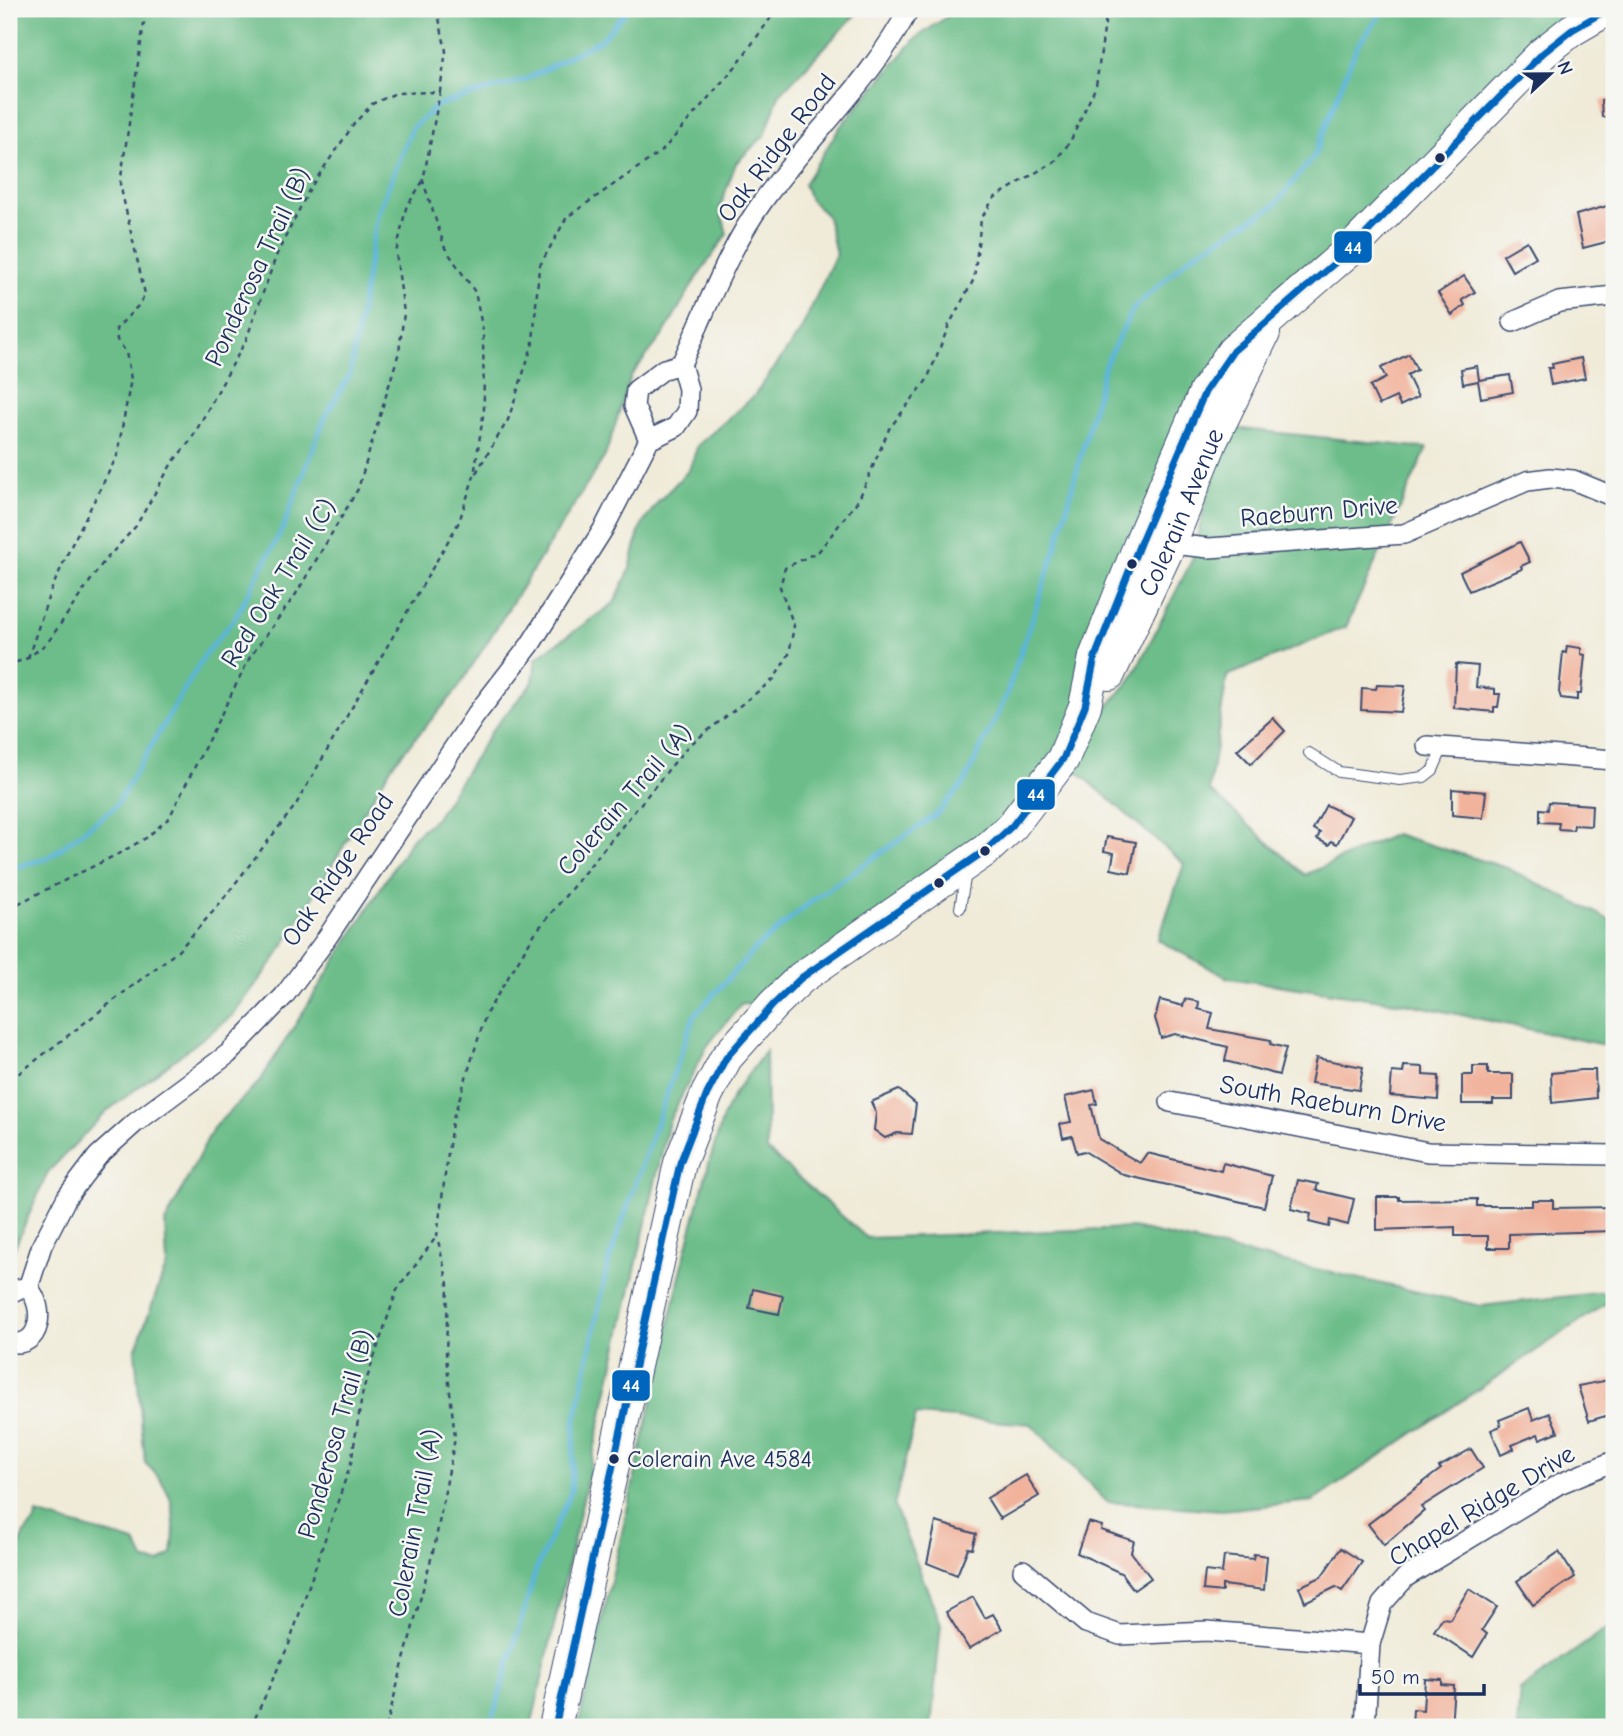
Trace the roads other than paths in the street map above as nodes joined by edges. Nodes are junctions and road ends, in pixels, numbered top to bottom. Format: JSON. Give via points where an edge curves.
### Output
{"nodes":[{"id":1,"x":909,"y":9,"type":"edge"},
{"id":2,"x":1608,"y":9,"type":"edge"},
{"id":3,"x":1614,"y":296,"type":"edge"},
{"id":4,"x":1514,"y":322,"type":"dead end"},
{"id":5,"x":681,"y":364,"type":"junction"},
{"id":6,"x":649,"y":439,"type":"junction"},
{"id":7,"x":1614,"y":497,"type":"edge"},
{"id":8,"x":1156,"y":542,"type":"junction"},
{"id":9,"x":1435,"y":747,"type":"joint"},
{"id":10,"x":1309,"y":753,"type":"dead end"},
{"id":11,"x":1614,"y":760,"type":"edge"},
{"id":12,"x":967,"y":866,"type":"junction"},
{"id":13,"x":960,"y":908,"type":"dead end"},
{"id":14,"x":1170,"y":1101,"type":"dead end"},
{"id":15,"x":1614,"y":1155,"type":"edge"},
{"id":16,"x":28,"y":1288,"type":"junction"},
{"id":17,"x":9,"y":1294,"type":"edge"},
{"id":18,"x":9,"y":1342,"type":"edge"},
{"id":19,"x":1614,"y":1461,"type":"edge"},
{"id":20,"x":1023,"y":1570,"type":"dead end"},
{"id":21,"x":1370,"y":1644,"type":"junction"},
{"id":22,"x":555,"y":1727,"type":"edge"},
{"id":23,"x":1365,"y":1727,"type":"edge"}],
"edges":[{"from":1,"to":5,"type":"street","name":"Oak Ridge Road","via":[[881,56],[761,204],[712,292]]},
{"from":2,"to":8,"type":"main road","name":"Colerain Avenue","via":[[1543,53],[1353,247],[1233,351],[1205,392]]},
{"from":3,"to":4,"type":"street","via":[[1559,302]]},
{"from":5,"to":6,"type":"street","via":[[688,389],[687,411],[676,427]]},
{"from":5,"to":6,"type":"street","via":[[664,369],[636,390],[634,407]]},
{"from":6,"to":16,"type":"street","name":"Oak Ridge Road","via":[[604,528],[538,633],[460,737],[323,945],[284,996],[228,1054],[98,1156],[61,1209],[42,1245]]},
{"from":7,"to":8,"type":"street","name":"Raeburn Drive","via":[[1573,480],[1550,478],[1527,481],[1404,534],[1209,548]]},
{"from":8,"to":12,"type":"main road","name":"Colerain Avenue","via":[[1114,667],[1085,706],[1063,759],[1012,826]]},
{"from":9,"to":10,"type":"lane","via":[[1433,770],[1424,777],[1400,780],[1339,772]]},
{"from":9,"to":11,"type":"street"},
{"from":12,"to":13,"type":"lane"},
{"from":12,"to":22,"type":"main road","name":"Colerain Avenue","via":[[801,978],[726,1058],[707,1094],[680,1163]]},
{"from":14,"to":15,"type":"street","name":"South Raeburn Drive","via":[[1429,1152]]},
{"from":16,"to":17,"type":"street"},
{"from":16,"to":18,"type":"street","via":[[35,1295],[40,1322],[25,1341]]},
{"from":19,"to":21,"type":"street","name":"Chapel Ridge Drive","via":[[1559,1484],[1406,1577],[1382,1604]]},
{"from":20,"to":21,"type":"street","via":[[1086,1623],[1120,1636],[1207,1631]]},
{"from":21,"to":23,"type":"street","name":"Chapel Ridge Drive"}]}
